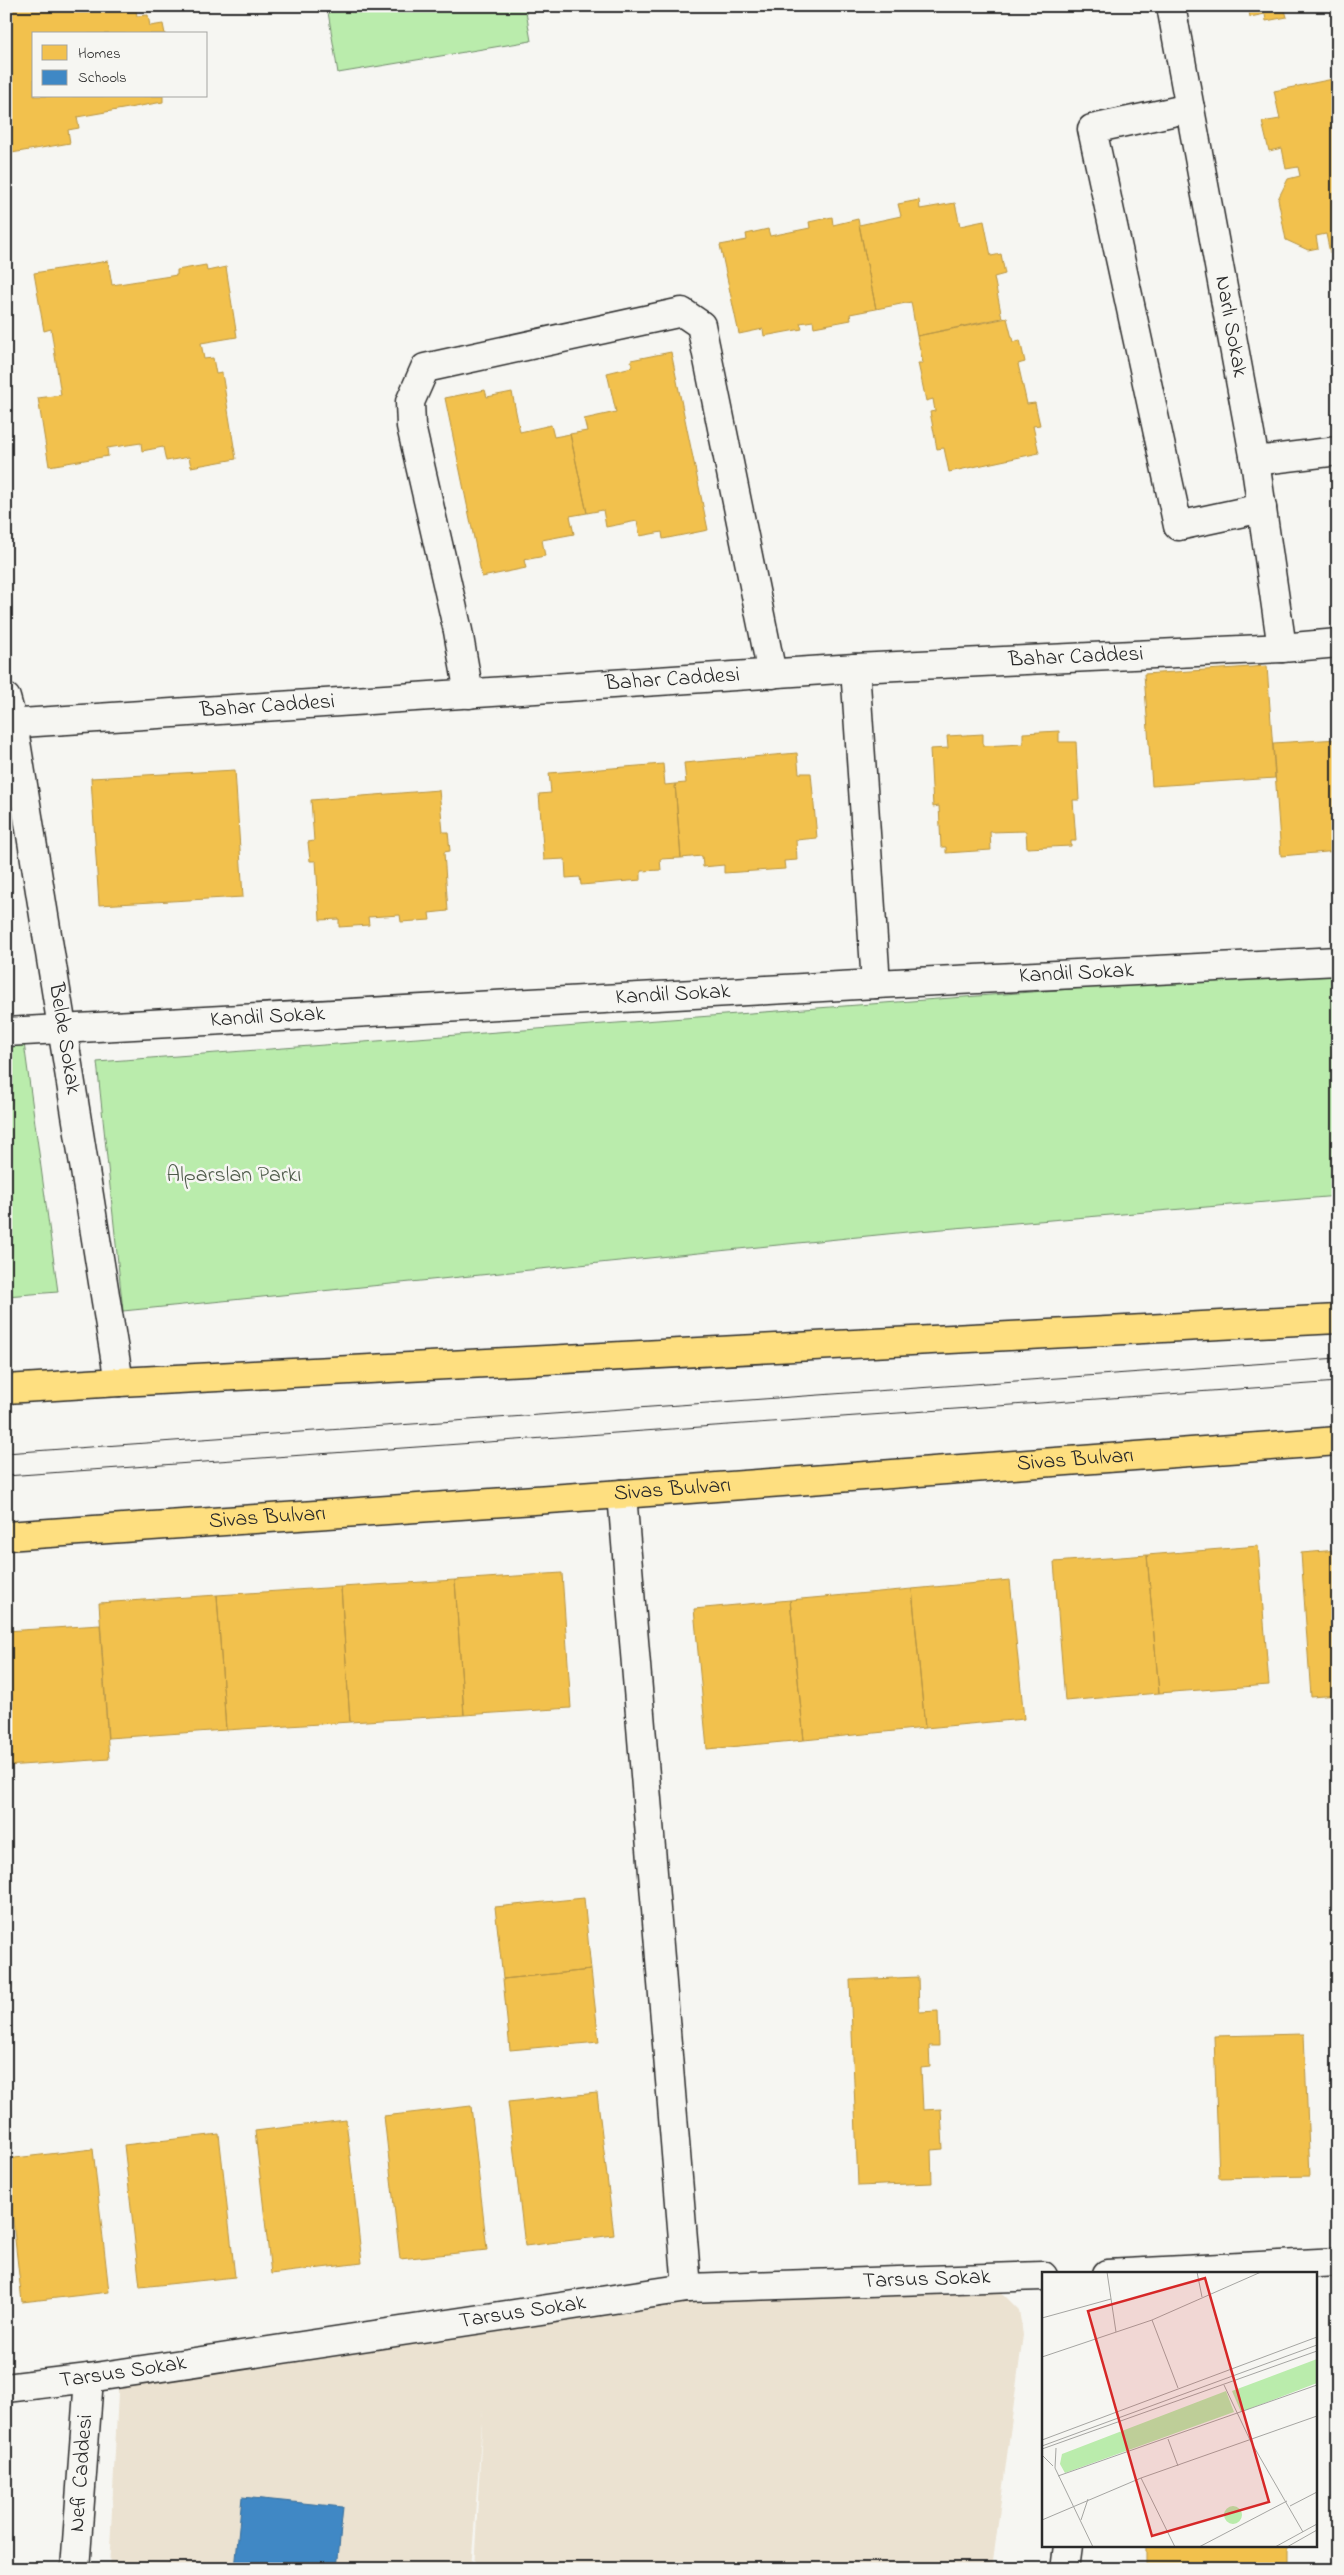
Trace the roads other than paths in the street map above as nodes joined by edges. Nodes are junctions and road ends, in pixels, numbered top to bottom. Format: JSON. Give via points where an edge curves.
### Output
{"nodes":[{"id":1,"x":1171,"y":6,"type":"edge"},
{"id":2,"x":1190,"y":108,"type":"junction"},
{"id":3,"x":1338,"y":451,"type":"edge"},
{"id":4,"x":1255,"y":461,"type":"junction"},
{"id":5,"x":1262,"y":508,"type":"junction"},
{"id":6,"x":1338,"y":643,"type":"edge"},
{"id":7,"x":1282,"y":648,"type":"junction"},
{"id":8,"x":855,"y":668,"type":"junction"},
{"id":9,"x":772,"y":674,"type":"junction"},
{"id":10,"x":468,"y":694,"type":"junction"},
{"id":11,"x":9,"y":715,"type":"edge"},
{"id":12,"x":1338,"y":961,"type":"edge"},
{"id":13,"x":876,"y":984,"type":"junction"},
{"id":14,"x":61,"y":1027,"type":"junction"},
{"id":15,"x":6,"y":1032,"type":"edge"},
{"id":16,"x":1338,"y":1319,"type":"edge"},
{"id":17,"x":118,"y":1382,"type":"junction"},
{"id":18,"x":6,"y":1390,"type":"edge"},
{"id":19,"x":1338,"y":1441,"type":"edge"},
{"id":20,"x":622,"y":1494,"type":"junction"},
{"id":21,"x":6,"y":1536,"type":"edge"},
{"id":22,"x":1338,"y":2262,"type":"edge"},
{"id":23,"x":1146,"y":2272,"type":"edge"},
{"id":24,"x":1042,"y":2276,"type":"edge"},
{"id":25,"x":687,"y":2288,"type":"junction"},
{"id":26,"x":89,"y":2378,"type":"junction"},
{"id":27,"x":6,"y":2388,"type":"edge"},
{"id":28,"x":1068,"y":2548,"type":"edge"},
{"id":29,"x":76,"y":2569,"type":"edge"},
{"id":30,"x":1065,"y":2569,"type":"edge"}],
"edges":[{"from":1,"to":2,"type":"street","name":"Narlı Sokak"},
{"from":2,"to":4,"type":"street","name":"Narlı Sokak"},
{"from":2,"to":5,"type":"street","via":[[1092,129],[1178,526]]},
{"from":3,"to":4,"type":"street"},
{"from":4,"to":5,"type":"street","name":"Narlı Sokak"},
{"from":5,"to":7,"type":"street","name":"Narlı Sokak"},
{"from":6,"to":7,"type":"street","name":"Bahar Caddesi"},
{"from":7,"to":8,"type":"street","name":"Bahar Caddesi"},
{"from":8,"to":9,"type":"street","name":"Bahar Caddesi"},
{"from":8,"to":13,"type":"street"},
{"from":9,"to":10,"type":"street","name":"Bahar Caddesi"},
{"from":9,"to":10,"type":"street","via":[[701,325],[682,312],[424,368],[410,402],[411,426],[458,631]]},
{"from":10,"to":11,"type":"street","name":"Bahar Caddesi"},
{"from":11,"to":14,"type":"street","name":"Belde Sokak"},
{"from":12,"to":13,"type":"street","name":"Kandil Sokak"},
{"from":13,"to":14,"type":"street","name":"Kandil Sokak"},
{"from":14,"to":15,"type":"street","name":"Kandil Sokak"},
{"from":14,"to":17,"type":"street","name":"Belde Sokak"},
{"from":16,"to":17,"type":"highway"},
{"from":17,"to":18,"type":"highway"},
{"from":19,"to":20,"type":"highway","name":"Sivas Bulvarı"},
{"from":20,"to":21,"type":"highway","name":"Sivas Bulvarı"},
{"from":20,"to":25,"type":"street"},
{"from":22,"to":23,"type":"street"},
{"from":24,"to":25,"type":"street","name":"Tarsus Sokak"},
{"from":25,"to":26,"type":"street","name":"Tarsus Sokak"},
{"from":26,"to":27,"type":"street","name":"Tarsus Sokak"},
{"from":26,"to":29,"type":"street","name":"Nefi Caddesi"},
{"from":28,"to":30,"type":"street"}]}
